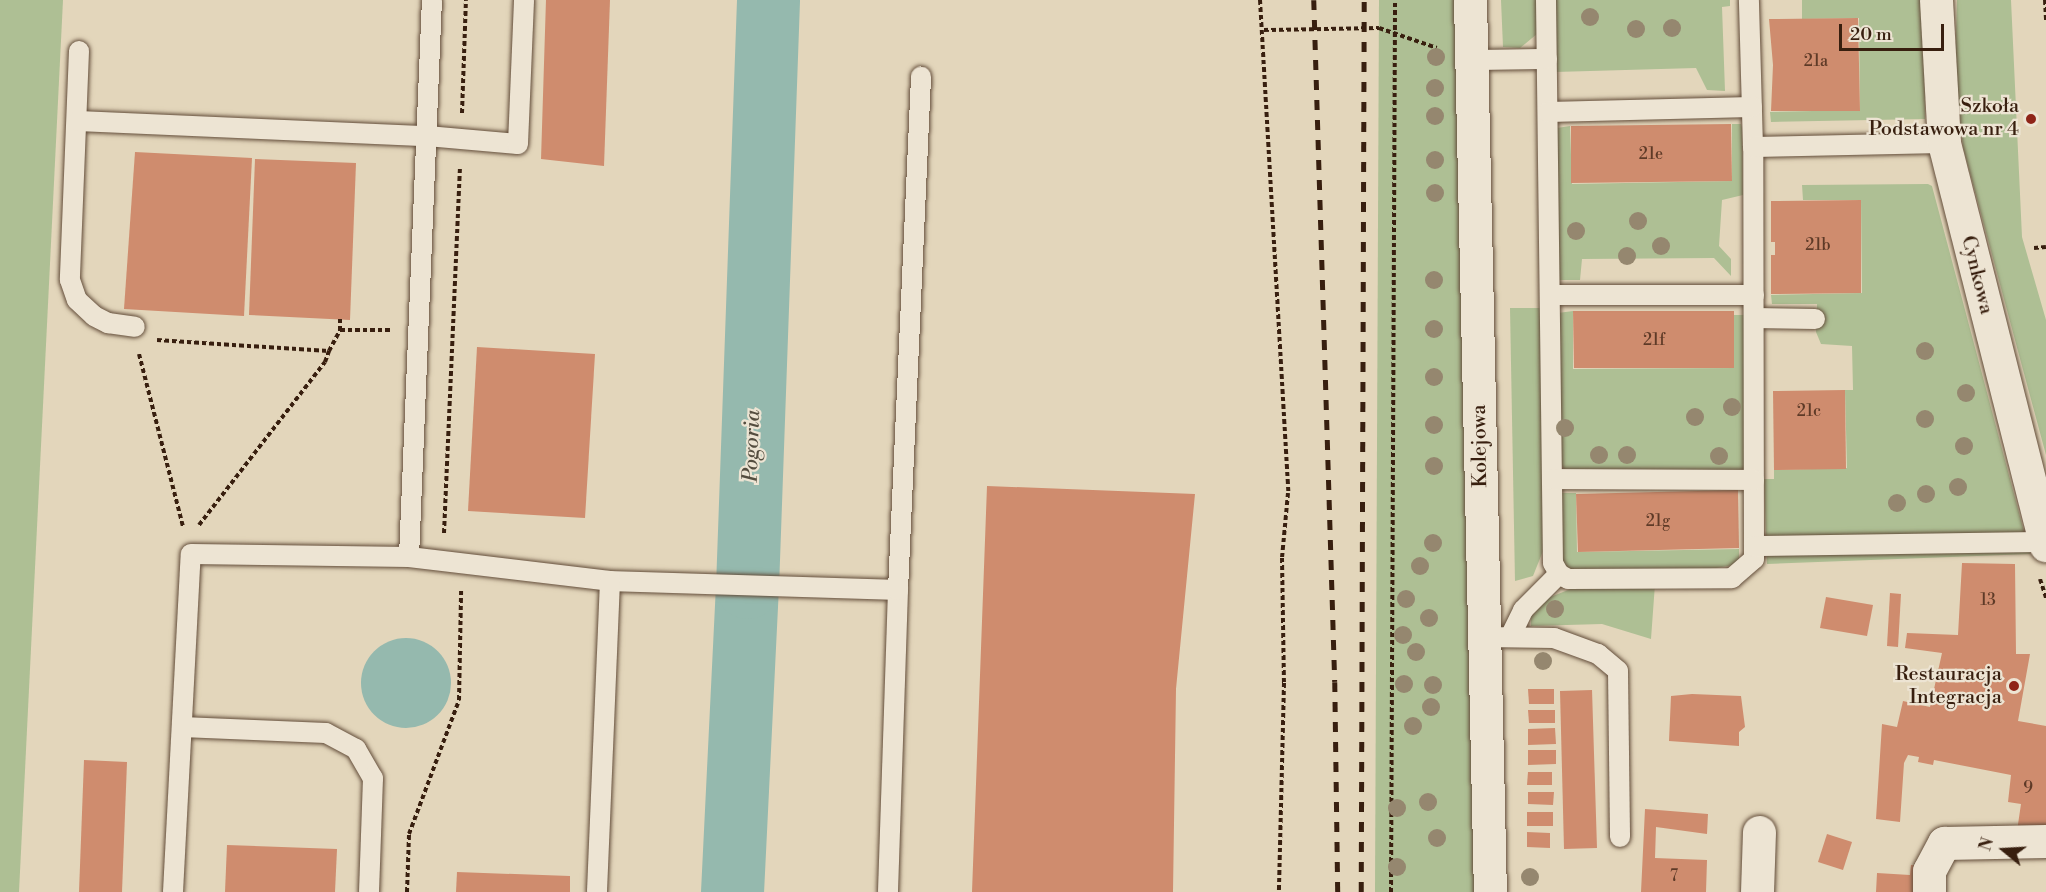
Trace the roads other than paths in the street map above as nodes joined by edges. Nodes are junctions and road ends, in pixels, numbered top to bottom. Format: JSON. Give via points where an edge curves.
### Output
{"nodes":[{"id":1,"x":432,"y":0,"type":"edge"},
{"id":2,"x":524,"y":0,"type":"edge"},
{"id":3,"x":1470,"y":0,"type":"edge"},
{"id":4,"x":1546,"y":0,"type":"edge"},
{"id":5,"x":1749,"y":0,"type":"edge"},
{"id":6,"x":1936,"y":0,"type":"edge"},
{"id":7,"x":79,"y":51,"type":"dead end"},
{"id":8,"x":1547,"y":59,"type":"junction"},
{"id":9,"x":1471,"y":60,"type":"junction"},
{"id":10,"x":921,"y":77,"type":"dead end"},
{"id":11,"x":1752,"y":107,"type":"junction"},
{"id":12,"x":1548,"y":112,"type":"junction"},
{"id":13,"x":78,"y":121,"type":"junction"},
{"id":14,"x":427,"y":136,"type":"junction"},
{"id":15,"x":1944,"y":143,"type":"junction"},
{"id":16,"x":1753,"y":147,"type":"junction"},
{"id":17,"x":1550,"y":295,"type":"junction"},
{"id":18,"x":1754,"y":295,"type":"junction"},
{"id":19,"x":1754,"y":318,"type":"junction"},
{"id":20,"x":1815,"y":319,"type":"dead end"},
{"id":21,"x":135,"y":333,"type":"road end"},
{"id":22,"x":1552,"y":479,"type":"junction"},
{"id":23,"x":1754,"y":480,"type":"junction"},
{"id":24,"x":2041,"y":543,"type":"edge"},
{"id":25,"x":1754,"y":546,"type":"junction"},
{"id":26,"x":409,"y":557,"type":"junction"},
{"id":27,"x":1559,"y":573,"type":"junction"},
{"id":28,"x":610,"y":581,"type":"junction"},
{"id":29,"x":898,"y":590,"type":"junction"},
{"id":30,"x":1497,"y":637,"type":"junction"},
{"id":31,"x":182,"y":727,"type":"junction"},
{"id":32,"x":1759,"y":832,"type":"dead end"},
{"id":33,"x":1620,"y":837,"type":"dead end"},
{"id":34,"x":2046,"y":841,"type":"edge"},
{"id":35,"x":173,"y":892,"type":"edge"},
{"id":36,"x":369,"y":892,"type":"edge"},
{"id":37,"x":597,"y":892,"type":"edge"},
{"id":38,"x":888,"y":892,"type":"edge"},
{"id":39,"x":1490,"y":892,"type":"edge"},
{"id":40,"x":1757,"y":892,"type":"edge"},
{"id":41,"x":1929,"y":892,"type":"edge"}],
"edges":[{"from":1,"to":14,"type":"lane"},
{"from":2,"to":14,"type":"lane","via":[[518,144]]},
{"from":3,"to":9,"type":"street","name":"Kolejowa"},
{"from":4,"to":8,"type":"lane"},
{"from":5,"to":11,"type":"lane"},
{"from":6,"to":15,"type":"street","name":"Cynkowa"},
{"from":7,"to":13,"type":"lane"},
{"from":8,"to":9,"type":"lane"},
{"from":8,"to":12,"type":"lane"},
{"from":9,"to":30,"type":"street","name":"Kolejowa"},
{"from":10,"to":29,"type":"lane"},
{"from":11,"to":12,"type":"lane"},
{"from":11,"to":16,"type":"lane"},
{"from":12,"to":17,"type":"lane"},
{"from":13,"to":14,"type":"lane"},
{"from":13,"to":21,"type":"lane","via":[[70,280],[76,300],[94,316]]},
{"from":14,"to":26,"type":"lane"},
{"from":15,"to":16,"type":"lane"},
{"from":15,"to":24,"type":"street","name":"Cynkowa"},
{"from":16,"to":18,"type":"lane"},
{"from":17,"to":18,"type":"lane"},
{"from":17,"to":22,"type":"lane"},
{"from":18,"to":19,"type":"lane"},
{"from":19,"to":20,"type":"lane"},
{"from":19,"to":23,"type":"lane"},
{"from":22,"to":23,"type":"lane"},
{"from":22,"to":27,"type":"lane","via":[[1553,563]]},
{"from":23,"to":25,"type":"lane"},
{"from":24,"to":25,"type":"lane"},
{"from":25,"to":27,"type":"lane","via":[[1754,559],[1732,578],[1568,579]]},
{"from":26,"to":28,"type":"lane"},
{"from":26,"to":31,"type":"lane","via":[[189,548]]},
{"from":27,"to":30,"type":"lane"},
{"from":28,"to":29,"type":"lane"},
{"from":28,"to":37,"type":"lane"},
{"from":29,"to":38,"type":"lane"},
{"from":30,"to":33,"type":"lane","via":[[1554,638],[1598,654],[1618,671]]},
{"from":30,"to":39,"type":"street","name":"Kolejowa"},
{"from":31,"to":35,"type":"lane"},
{"from":31,"to":36,"type":"lane","via":[[327,733],[356,749],[373,778]]},
{"from":32,"to":40,"type":"street"},
{"from":34,"to":41,"type":"street","via":[[1944,843],[1929,871]]}]}
